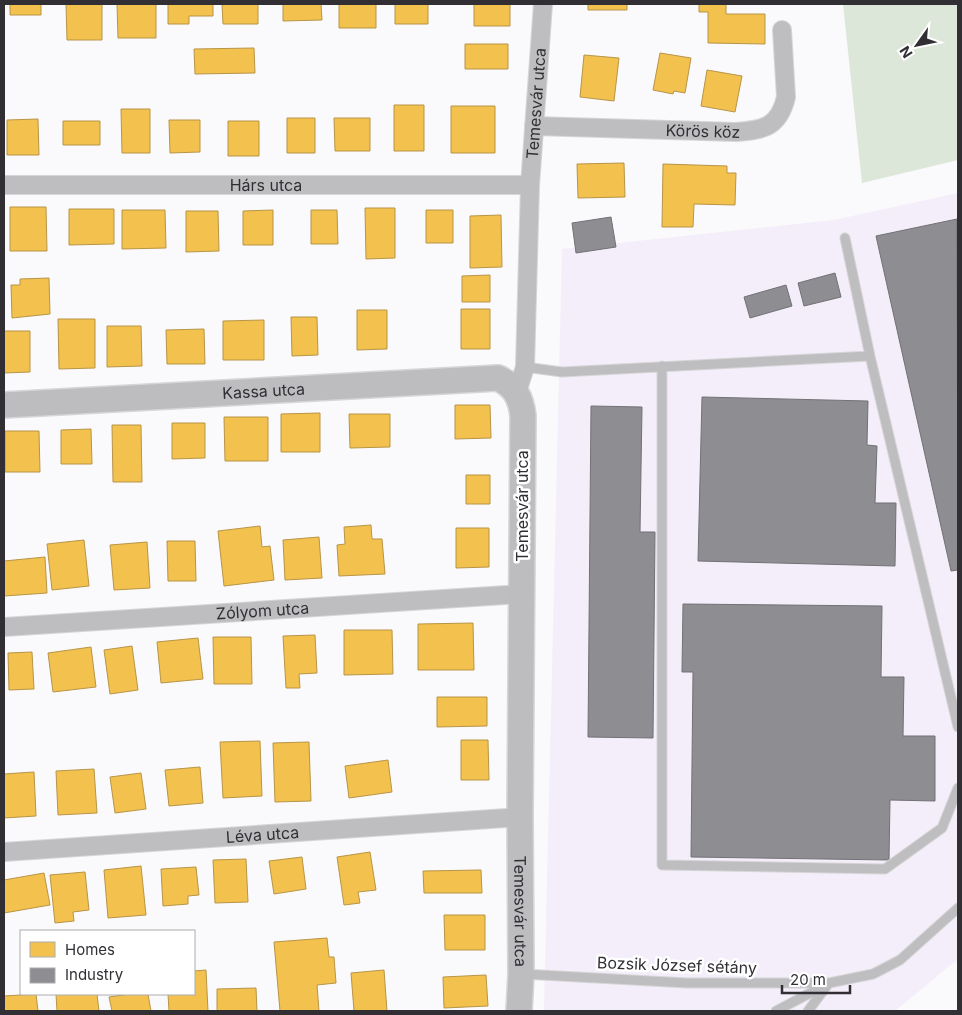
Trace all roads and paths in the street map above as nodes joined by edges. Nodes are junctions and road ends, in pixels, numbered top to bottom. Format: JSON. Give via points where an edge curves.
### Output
{"nodes":[{"id":1,"x":543,"y":4,"type":"edge"},
{"id":2,"x":782,"y":30,"type":"dead end"},
{"id":3,"x":534,"y":126,"type":"junction"},
{"id":4,"x":4,"y":185,"type":"edge"},
{"id":5,"x":530,"y":185,"type":"junction"},
{"id":6,"x":845,"y":238,"type":"dead end"},
{"id":7,"x":870,"y":356,"type":"junction"},
{"id":8,"x":525,"y":366,"type":"junction"},
{"id":9,"x":662,"y":366,"type":"junction"},
{"id":10,"x":517,"y":392,"type":"junction"},
{"id":11,"x":4,"y":405,"type":"edge"},
{"id":12,"x":522,"y":594,"type":"junction"},
{"id":13,"x":4,"y":627,"type":"edge"},
{"id":14,"x":958,"y":727,"type":"edge"},
{"id":15,"x":958,"y":788,"type":"edge"},
{"id":16,"x":520,"y":817,"type":"junction"},
{"id":17,"x":4,"y":852,"type":"edge"},
{"id":18,"x":958,"y":908,"type":"edge"},
{"id":19,"x":522,"y":974,"type":"junction"},
{"id":20,"x":829,"y":983,"type":"junction"},
{"id":21,"x":519,"y":1011,"type":"edge"},
{"id":22,"x":776,"y":1011,"type":"edge"},
{"id":23,"x":808,"y":1011,"type":"edge"}],
"edges":[{"from":1,"to":3,"type":"street","name":"Temesvár utca"},
{"from":2,"to":3,"type":"street","name":"Körös köz","via":[[786,96],[774,122],[759,130]]},
{"from":3,"to":5,"type":"street","name":"Temesvár utca"},
{"from":4,"to":5,"type":"street","name":"Hárs utca"},
{"from":5,"to":8,"type":"street","name":"Temesvár utca"},
{"from":6,"to":7,"type":"lane"},
{"from":7,"to":9,"type":"lane"},
{"from":7,"to":14,"type":"lane"},
{"from":8,"to":9,"type":"lane","via":[[562,372]]},
{"from":8,"to":10,"type":"street","name":"Temesvár utca"},
{"from":9,"to":15,"type":"lane","via":[[662,865],[885,869],[942,828]]},
{"from":10,"to":11,"type":"street","name":"Kassa utca","via":[[498,378]]},
{"from":10,"to":12,"type":"street","name":"Temesvár utca","via":[[523,416]]},
{"from":12,"to":13,"type":"street","name":"Zólyom utca"},
{"from":12,"to":16,"type":"street","name":"Temesvár utca"},
{"from":16,"to":17,"type":"street","name":"Léva utca"},
{"from":16,"to":19,"type":"street","name":"Temesvár utca"},
{"from":18,"to":20,"type":"lane","name":"Bozsik József sétány","via":[[900,960],[873,974]]},
{"from":19,"to":20,"type":"lane","name":"Bozsik József sétány","via":[[687,983]]},
{"from":19,"to":21,"type":"street","name":"Temesvár utca"},
{"from":20,"to":22,"type":"lane"},
{"from":20,"to":23,"type":"lane"}]}
